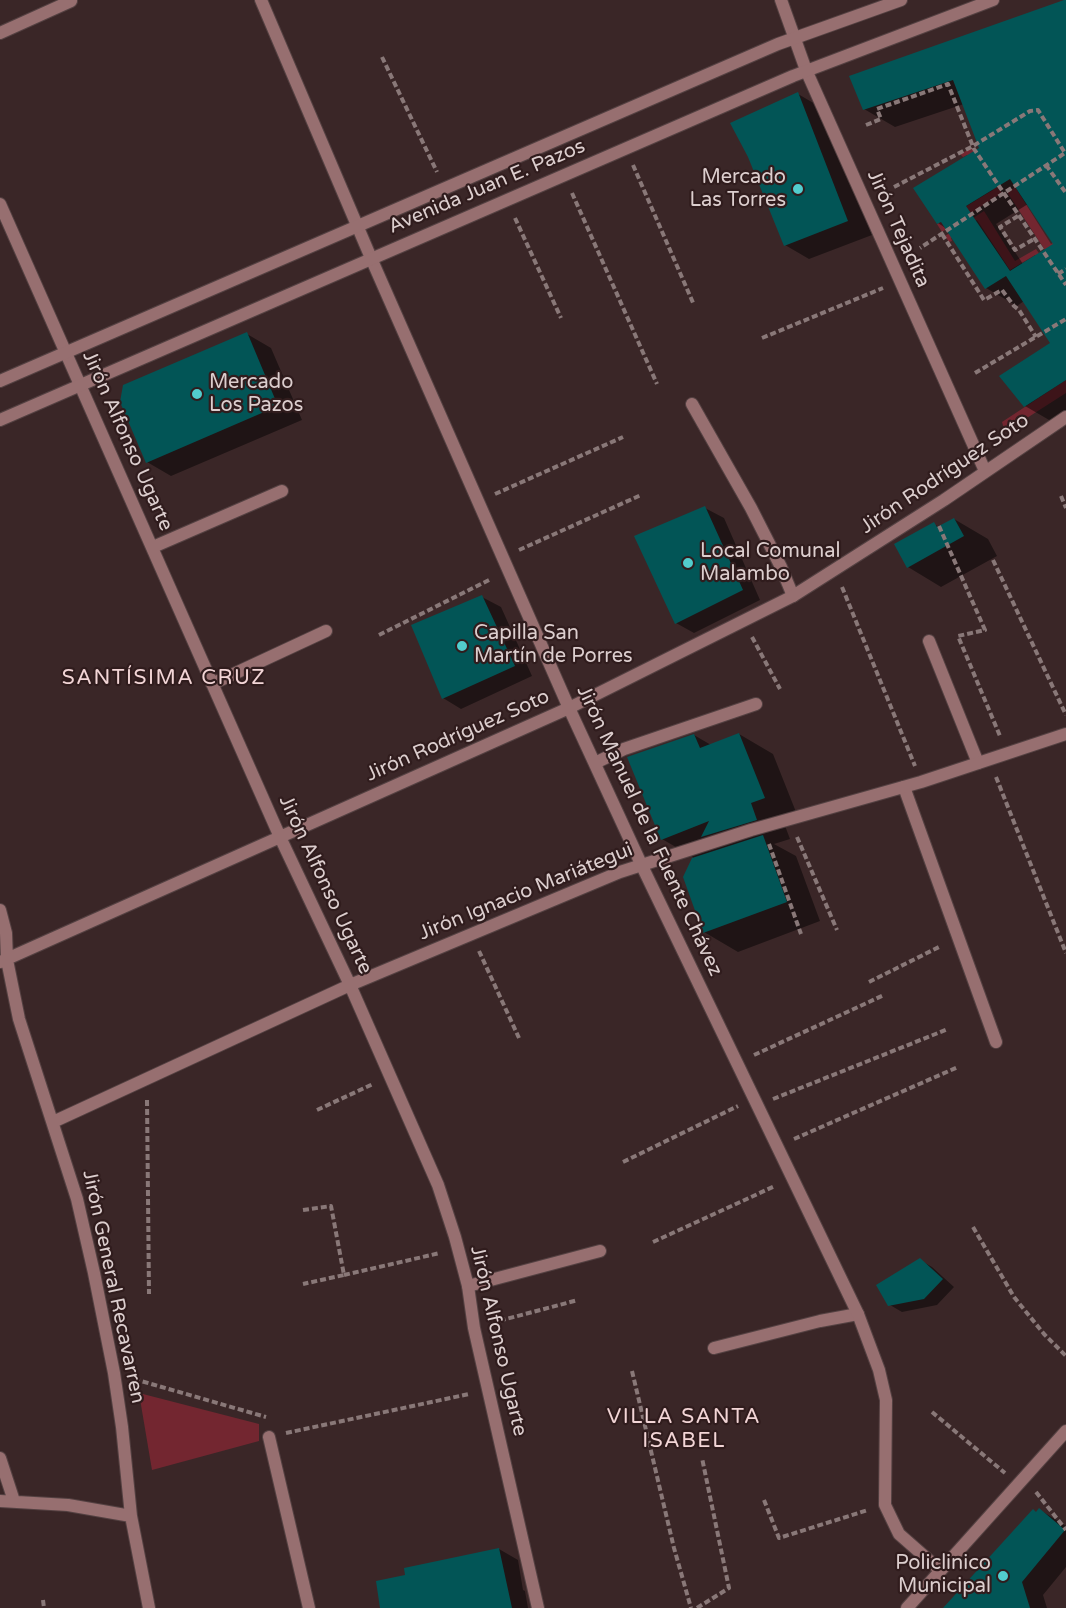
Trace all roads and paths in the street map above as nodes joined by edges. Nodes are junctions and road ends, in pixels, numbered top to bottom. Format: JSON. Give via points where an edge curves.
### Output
{"nodes":[{"id":1,"x":261,"y":0,"type":"edge"},
{"id":2,"x":781,"y":0,"type":"edge"},
{"id":3,"x":901,"y":0,"type":"edge"},
{"id":4,"x":993,"y":0,"type":"edge"},
{"id":5,"x":71,"y":1,"type":"edge"},
{"id":6,"x":0,"y":33,"type":"edge"},
{"id":7,"x":795,"y":37,"type":"junction"},
{"id":8,"x":382,"y":57,"type":"dead end"},
{"id":9,"x":806,"y":70,"type":"junction"},
{"id":10,"x":866,"y":124,"type":"dead end"},
{"id":11,"x":973,"y":146,"type":"junction"},
{"id":12,"x":625,"y":148,"type":"junction"},
{"id":13,"x":1046,"y":165,"type":"junction"},
{"id":14,"x":564,"y":175,"type":"junction"},
{"id":15,"x":894,"y":187,"type":"dead end"},
{"id":16,"x":445,"y":189,"type":"junction"},
{"id":17,"x":1004,"y":193,"type":"junction"},
{"id":18,"x":1066,"y":193,"type":"edge"},
{"id":19,"x":506,"y":200,"type":"junction"},
{"id":20,"x":0,"y":204,"type":"edge"},
{"id":21,"x":1018,"y":216,"type":"junction"},
{"id":22,"x":358,"y":226,"type":"junction"},
{"id":23,"x":942,"y":234,"type":"junction"},
{"id":24,"x":1034,"y":239,"type":"junction"},
{"id":25,"x":920,"y":248,"type":"dead end"},
{"id":26,"x":371,"y":258,"type":"junction"},
{"id":27,"x":1066,"y":269,"type":"edge"},
{"id":28,"x":1058,"y":274,"type":"junction"},
{"id":29,"x":900,"y":281,"type":"junction"},
{"id":30,"x":1066,"y":285,"type":"edge"},
{"id":31,"x":694,"y":305,"type":"dead end"},
{"id":32,"x":561,"y":318,"type":"dead end"},
{"id":33,"x":1066,"y":319,"type":"edge"},
{"id":34,"x":1036,"y":337,"type":"junction"},
{"id":35,"x":762,"y":338,"type":"dead end"},
{"id":36,"x":65,"y":352,"type":"junction"},
{"id":37,"x":975,"y":373,"type":"dead end"},
{"id":38,"x":0,"y":381,"type":"edge"},
{"id":39,"x":657,"y":384,"type":"dead end"},
{"id":40,"x":81,"y":385,"type":"junction"},
{"id":41,"x":692,"y":404,"type":"dead end"},
{"id":42,"x":1066,"y":417,"type":"edge"},
{"id":43,"x":0,"y":420,"type":"edge"},
{"id":44,"x":623,"y":437,"type":"dead end"},
{"id":45,"x":985,"y":471,"type":"junction"},
{"id":46,"x":282,"y":491,"type":"dead end"},
{"id":47,"x":641,"y":495,"type":"dead end"},
{"id":48,"x":1061,"y":496,"type":"dead end"},
{"id":49,"x":479,"y":502,"type":"junction"},
{"id":50,"x":1066,"y":508,"type":"edge"},
{"id":51,"x":938,"y":523,"type":"dead end"},
{"id":52,"x":153,"y":547,"type":"junction"},
{"id":53,"x":503,"y":557,"type":"junction"},
{"id":54,"x":993,"y":560,"type":"dead end"},
{"id":55,"x":835,"y":569,"type":"junction"},
{"id":56,"x":509,"y":570,"type":"junction"},
{"id":57,"x":793,"y":596,"type":"junction"},
{"id":58,"x":743,"y":621,"type":"junction"},
{"id":59,"x":326,"y":631,"type":"dead end"},
{"id":60,"x":379,"y":635,"type":"dead end"},
{"id":61,"x":929,"y":641,"type":"dead end"},
{"id":62,"x":212,"y":684,"type":"junction"},
{"id":63,"x":780,"y":689,"type":"dead end"},
{"id":64,"x":756,"y":704,"type":"dead end"},
{"id":65,"x":570,"y":708,"type":"junction"},
{"id":66,"x":1066,"y":715,"type":"edge"},
{"id":67,"x":1066,"y":734,"type":"edge"},
{"id":68,"x":1007,"y":754,"type":"junction"},
{"id":69,"x":983,"y":761,"type":"junction"},
{"id":70,"x":595,"y":763,"type":"junction"},
{"id":71,"x":921,"y":782,"type":"junction"},
{"id":72,"x":904,"y":787,"type":"junction"},
{"id":73,"x":789,"y":819,"type":"junction"},
{"id":74,"x":762,"y":827,"type":"junction"},
{"id":75,"x":280,"y":837,"type":"junction"},
{"id":76,"x":642,"y":866,"type":"junction"},
{"id":77,"x":0,"y":910,"type":"edge"},
{"id":78,"x":837,"y":930,"type":"dead end"},
{"id":79,"x":472,"y":934,"type":"junction"},
{"id":80,"x":801,"y":934,"type":"dead end"},
{"id":81,"x":958,"y":938,"type":"junction"},
{"id":82,"x":1066,"y":952,"type":"edge"},
{"id":83,"x":3,"y":961,"type":"edge"},
{"id":84,"x":869,"y":982,"type":"dead end"},
{"id":85,"x":350,"y":985,"type":"junction"},
{"id":86,"x":885,"y":995,"type":"dead end"},
{"id":87,"x":948,"y":1029,"type":"dead end"},
{"id":88,"x":519,"y":1038,"type":"dead end"},
{"id":89,"x":996,"y":1042,"type":"dead end"},
{"id":90,"x":737,"y":1063,"type":"junction"},
{"id":91,"x":958,"y":1067,"type":"dead end"},
{"id":92,"x":390,"y":1076,"type":"junction"},
{"id":93,"x":147,"y":1078,"type":"junction"},
{"id":94,"x":755,"y":1102,"type":"junction"},
{"id":95,"x":317,"y":1110,"type":"dead end"},
{"id":96,"x":53,"y":1122,"type":"junction"},
{"id":97,"x":777,"y":1146,"type":"junction"},
{"id":98,"x":623,"y":1162,"type":"dead end"},
{"id":99,"x":792,"y":1178,"type":"junction"},
{"id":100,"x":303,"y":1210,"type":"dead end"},
{"id":101,"x":974,"y":1227,"type":"dead end"},
{"id":102,"x":653,"y":1242,"type":"dead end"},
{"id":103,"x":458,"y":1248,"type":"junction"},
{"id":104,"x":600,"y":1251,"type":"dead end"},
{"id":105,"x":344,"y":1275,"type":"junction"},
{"id":106,"x":303,"y":1284,"type":"dead end"},
{"id":107,"x":468,"y":1286,"type":"junction"},
{"id":108,"x":149,"y":1294,"type":"dead end"},
{"id":109,"x":578,"y":1300,"type":"dead end"},
{"id":110,"x":858,"y":1314,"type":"junction"},
{"id":111,"x":474,"y":1328,"type":"junction"},
{"id":112,"x":714,"y":1348,"type":"dead end"},
{"id":113,"x":1066,"y":1356,"type":"edge"},
{"id":114,"x":632,"y":1371,"type":"dead end"},
{"id":115,"x":114,"y":1373,"type":"junction"},
{"id":116,"x":489,"y":1390,"type":"junction"},
{"id":117,"x":932,"y":1412,"type":"dead end"},
{"id":118,"x":268,"y":1418,"type":"dead end"},
{"id":119,"x":274,"y":1436,"type":"joint"},
{"id":120,"x":1064,"y":1438,"type":"edge"},
{"id":121,"x":0,"y":1458,"type":"edge"},
{"id":122,"x":702,"y":1458,"type":"dead end"},
{"id":123,"x":1021,"y":1480,"type":"junction"},
{"id":124,"x":764,"y":1500,"type":"dead end"},
{"id":125,"x":0,"y":1501,"type":"edge"},
{"id":126,"x":14,"y":1501,"type":"junction"},
{"id":127,"x":885,"y":1505,"type":"junction"},
{"id":128,"x":131,"y":1516,"type":"junction"},
{"id":129,"x":1066,"y":1530,"type":"edge"},
{"id":130,"x":940,"y":1570,"type":"junction"},
{"id":131,"x":43,"y":1600,"type":"dead end"},
{"id":132,"x":44,"y":1608,"type":"edge"},
{"id":133,"x":149,"y":1608,"type":"edge"},
{"id":134,"x":309,"y":1608,"type":"edge"},
{"id":135,"x":538,"y":1608,"type":"edge"},
{"id":136,"x":691,"y":1608,"type":"edge"},
{"id":137,"x":697,"y":1608,"type":"edge"},
{"id":138,"x":907,"y":1608,"type":"edge"}],
"edges":[{"from":1,"to":22,"type":"street","name":"Jirón Manuel de la Fuente Chávez"},
{"from":2,"to":7,"type":"street","name":"Jirón Tejadita"},
{"from":3,"to":7,"type":"street","name":"Avenida Juan E. Pazos"},
{"from":4,"to":9,"type":"street","name":"Avenida Juan E. Pazos"},
{"from":5,"to":6,"type":"street"},
{"from":7,"to":9,"type":"street","name":"Jirón Tejadita"},
{"from":7,"to":16,"type":"street","name":"Avenida Juan E. Pazos"},
{"from":8,"to":16,"type":"path"},
{"from":9,"to":12,"type":"street","name":"Avenida Juan E. Pazos"},
{"from":9,"to":29,"type":"street","name":"Jirón Tejadita"},
{"from":10,"to":11,"type":"path","via":[[881,119],[877,109],[948,84]]},
{"from":11,"to":13,"type":"path","via":[[1030,111],[1038,110],[1065,153]]},
{"from":11,"to":15,"type":"path"},
{"from":11,"to":17,"type":"path"},
{"from":12,"to":14,"type":"street","name":"Avenida Juan E. Pazos"},
{"from":12,"to":31,"type":"path"},
{"from":13,"to":17,"type":"path"},
{"from":13,"to":18,"type":"path"},
{"from":14,"to":19,"type":"street","name":"Avenida Juan E. Pazos"},
{"from":14,"to":39,"type":"path"},
{"from":16,"to":22,"type":"street","name":"Avenida Juan E. Pazos"},
{"from":17,"to":21,"type":"path"},
{"from":17,"to":23,"type":"path"},
{"from":19,"to":26,"type":"street","name":"Avenida Juan E. Pazos"},
{"from":19,"to":32,"type":"path"},
{"from":20,"to":36,"type":"street","name":"Jirón Alfonso Ugarte"},
{"from":21,"to":24,"type":"path"},
{"from":21,"to":24,"type":"path","via":[[1000,227],[1015,250]]},
{"from":22,"to":26,"type":"street","name":"Jirón Manuel de la Fuente Chávez"},
{"from":22,"to":36,"type":"street","name":"Avenida Juan E. Pazos"},
{"from":23,"to":25,"type":"path"},
{"from":23,"to":34,"type":"path","via":[[984,300],[1002,290]]},
{"from":24,"to":28,"type":"path"},
{"from":26,"to":40,"type":"street","name":"Avenida Juan E. Pazos"},
{"from":26,"to":49,"type":"street","name":"Jirón Manuel de la Fuente Chávez"},
{"from":27,"to":28,"type":"path"},
{"from":28,"to":30,"type":"path"},
{"from":29,"to":35,"type":"path"},
{"from":29,"to":45,"type":"street","name":"Jirón Tejadita"},
{"from":33,"to":34,"type":"path"},
{"from":34,"to":37,"type":"path"},
{"from":36,"to":38,"type":"street","name":"Avenida Juan E. Pazos"},
{"from":36,"to":40,"type":"street","name":"Jirón Alfonso Ugarte"},
{"from":40,"to":43,"type":"street","name":"Avenida Juan E. Pazos"},
{"from":40,"to":52,"type":"street","name":"Jirón Alfonso Ugarte"},
{"from":41,"to":57,"type":"street","via":[[751,508]]},
{"from":42,"to":45,"type":"street","name":"Jirón Rodríguez Soto"},
{"from":44,"to":49,"type":"path"},
{"from":45,"to":55,"type":"street","name":"Jirón Rodríguez Soto"},
{"from":46,"to":52,"type":"street"},
{"from":47,"to":53,"type":"path"},
{"from":48,"to":50,"type":"path"},
{"from":49,"to":53,"type":"street","name":"Jirón Manuel de la Fuente Chávez"},
{"from":51,"to":68,"type":"path","via":[[985,630],[957,636]]},
{"from":52,"to":62,"type":"street","name":"Jirón Alfonso Ugarte"},
{"from":53,"to":56,"type":"street","name":"Jirón Manuel de la Fuente Chávez"},
{"from":54,"to":66,"type":"path"},
{"from":55,"to":57,"type":"street","name":"Jirón Rodríguez Soto"},
{"from":55,"to":71,"type":"path"},
{"from":56,"to":60,"type":"path"},
{"from":56,"to":65,"type":"street","name":"Jirón Manuel de la Fuente Chávez"},
{"from":57,"to":58,"type":"street","name":"Jirón Rodríguez Soto"},
{"from":58,"to":63,"type":"path"},
{"from":58,"to":65,"type":"street","name":"Jirón Rodríguez Soto"},
{"from":59,"to":62,"type":"street"},
{"from":61,"to":69,"type":"street"},
{"from":62,"to":75,"type":"street","name":"Jirón Alfonso Ugarte"},
{"from":64,"to":70,"type":"street"},
{"from":65,"to":70,"type":"street","name":"Jirón Manuel de la Fuente Chávez"},
{"from":65,"to":75,"type":"street","name":"Jirón Rodríguez Soto"},
{"from":67,"to":68,"type":"street","name":"Jirón Ignacio Mariátegui"},
{"from":68,"to":69,"type":"street","name":"Jirón Ignacio Mariátegui"},
{"from":69,"to":71,"type":"street","name":"Jirón Ignacio Mariátegui"},
{"from":69,"to":82,"type":"path"},
{"from":70,"to":76,"type":"street","name":"Jirón Manuel de la Fuente Chávez"},
{"from":71,"to":72,"type":"street","name":"Jirón Ignacio Mariátegui"},
{"from":72,"to":73,"type":"street","name":"Jirón Ignacio Mariátegui"},
{"from":72,"to":81,"type":"street"},
{"from":73,"to":74,"type":"street","name":"Jirón Ignacio Mariátegui"},
{"from":73,"to":78,"type":"path"},
{"from":74,"to":76,"type":"street","name":"Jirón Ignacio Mariátegui"},
{"from":74,"to":80,"type":"path"},
{"from":75,"to":83,"type":"street","name":"Jirón Rodríguez Soto"},
{"from":75,"to":85,"type":"street","name":"Jirón Alfonso Ugarte"},
{"from":76,"to":79,"type":"street","name":"Jirón Ignacio Mariátegui"},
{"from":76,"to":90,"type":"street","name":"Jirón Manuel de la Fuente Chávez"},
{"from":77,"to":83,"type":"street","name":"Jirón General Recavarren","via":[[6,933]]},
{"from":79,"to":85,"type":"street","name":"Jirón Ignacio Mariátegui"},
{"from":79,"to":88,"type":"path"},
{"from":81,"to":84,"type":"path"},
{"from":81,"to":89,"type":"street"},
{"from":83,"to":96,"type":"street","name":"Jirón General Recavarren"},
{"from":85,"to":92,"type":"street","name":"Jirón Alfonso Ugarte"},
{"from":85,"to":93,"type":"street","name":"Jirón Ignacio Mariátegui"},
{"from":86,"to":90,"type":"path"},
{"from":87,"to":94,"type":"path"},
{"from":90,"to":94,"type":"street","name":"Jirón Manuel de la Fuente Chávez"},
{"from":91,"to":97,"type":"path"},
{"from":92,"to":95,"type":"path"},
{"from":92,"to":103,"type":"street","name":"Jirón Alfonso Ugarte","via":[[438,1185]]},
{"from":93,"to":96,"type":"street","name":"Jirón Ignacio Mariátegui"},
{"from":93,"to":108,"type":"path"},
{"from":94,"to":97,"type":"street","name":"Jirón Manuel de la Fuente Chávez"},
{"from":94,"to":98,"type":"path"},
{"from":96,"to":115,"type":"street","name":"Jirón General Recavarren","via":[[77,1199]]},
{"from":97,"to":99,"type":"street","name":"Jirón Manuel de la Fuente Chávez"},
{"from":99,"to":102,"type":"path"},
{"from":99,"to":110,"type":"street","name":"Jirón Manuel de la Fuente Chávez"},
{"from":100,"to":105,"type":"path","via":[[332,1206]]},
{"from":101,"to":113,"type":"path","via":[[1014,1297]]},
{"from":103,"to":105,"type":"path"},
{"from":103,"to":107,"type":"street","name":"Jirón Alfonso Ugarte"},
{"from":104,"to":107,"type":"street"},
{"from":105,"to":106,"type":"path"},
{"from":107,"to":111,"type":"street","name":"Jirón Alfonso Ugarte"},
{"from":109,"to":111,"type":"path"},
{"from":110,"to":112,"type":"street"},
{"from":110,"to":127,"type":"street","name":"Jirón Manuel de la Fuente Chávez","via":[[886,1400]]},
{"from":111,"to":116,"type":"street","name":"Jirón Alfonso Ugarte"},
{"from":114,"to":136,"type":"path"},
{"from":115,"to":118,"type":"path"},
{"from":115,"to":128,"type":"street","name":"Jirón General Recavarren"},
{"from":116,"to":119,"type":"path"},
{"from":116,"to":135,"type":"street","name":"Jirón Alfonso Ugarte"},
{"from":117,"to":123,"type":"path"},
{"from":119,"to":134,"type":"street"},
{"from":120,"to":123,"type":"street"},
{"from":121,"to":126,"type":"street"},
{"from":122,"to":137,"type":"path","via":[[729,1588]]},
{"from":123,"to":129,"type":"path"},
{"from":123,"to":130,"type":"street"},
{"from":124,"to":127,"type":"path","via":[[779,1538]]},
{"from":125,"to":126,"type":"street"},
{"from":126,"to":128,"type":"street"},
{"from":127,"to":130,"type":"street","name":"Jirón Manuel de la Fuente Chávez","via":[[899,1534]]},
{"from":128,"to":133,"type":"street","name":"Jirón General Recavarren"},
{"from":130,"to":138,"type":"street"},
{"from":131,"to":132,"type":"path"}]}
